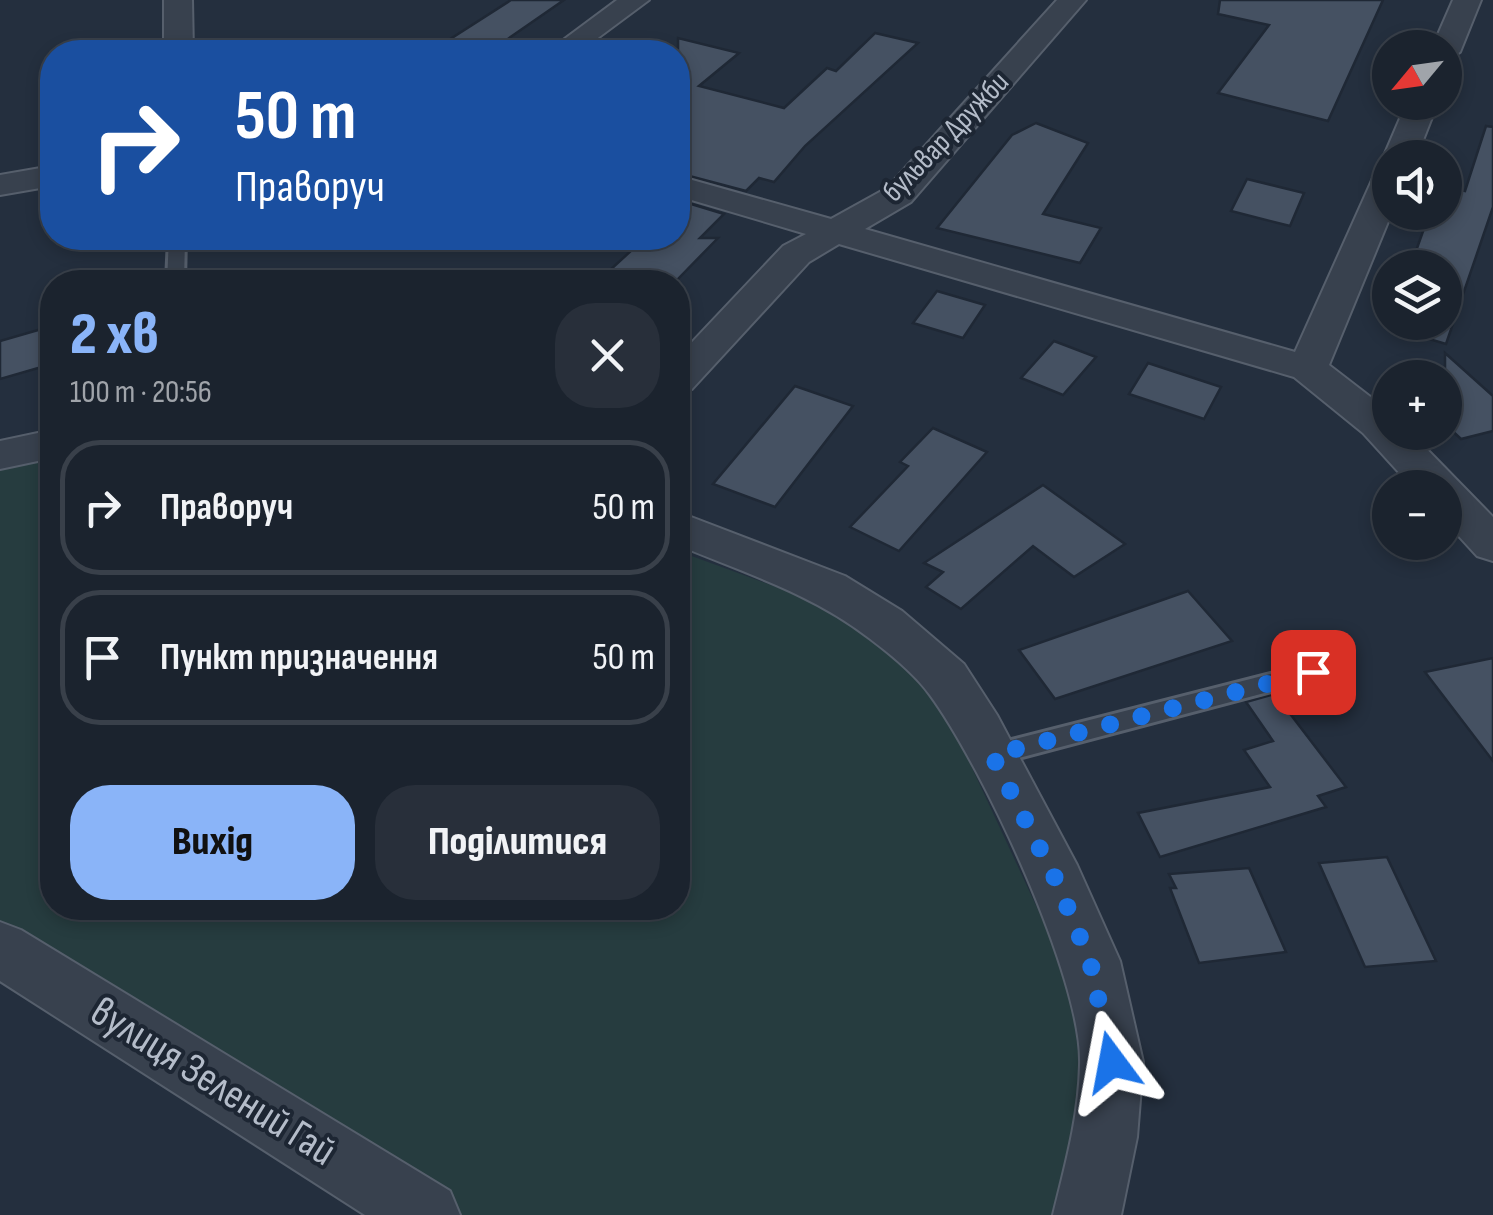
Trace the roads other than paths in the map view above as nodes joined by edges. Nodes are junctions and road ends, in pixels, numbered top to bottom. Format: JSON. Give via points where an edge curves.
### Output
{"nodes":[{"id":1,"x":178,"y":0,"type":"edge"},
{"id":2,"x":635,"y":0,"type":"edge"},
{"id":3,"x":1072,"y":0,"type":"edge"},
{"id":4,"x":1468,"y":0,"type":"edge"},
{"id":5,"x":1455,"y":30,"type":"edge"},
{"id":6,"x":178,"y":40,"type":"edge"},
{"id":7,"x":578,"y":40,"type":"edge"},
{"id":8,"x":40,"y":178,"type":"edge"},
{"id":9,"x":0,"y":185,"type":"edge"},
{"id":10,"x":690,"y":189,"type":"edge"},
{"id":11,"x":1372,"y":220,"type":"edge"},
{"id":12,"x":836,"y":232,"type":"junction"},
{"id":13,"x":690,"y":367,"type":"edge"},
{"id":14,"x":1308,"y":368,"type":"junction"},
{"id":15,"x":40,"y":447,"type":"edge"},
{"id":16,"x":0,"y":455,"type":"edge"},
{"id":17,"x":1421,"y":470,"type":"edge"},
{"id":18,"x":1462,"y":512,"type":"edge"},
{"id":19,"x":690,"y":533,"type":"edge"},
{"id":20,"x":1493,"y":546,"type":"edge"},
{"id":21,"x":1313,"y":672,"type":"dead end"},
{"id":22,"x":992,"y":755,"type":"junction"},
{"id":23,"x":0,"y":949,"type":"edge"},
{"id":24,"x":426,"y":1215,"type":"edge"},
{"id":25,"x":1087,"y":1215,"type":"edge"}],
"edges":[{"from":1,"to":6,"type":"street"},
{"from":2,"to":7,"type":"street"},
{"from":3,"to":12,"type":"street","name":"бульвар Дружби","via":[[900,194]]},
{"from":4,"to":5,"type":"street"},
{"from":8,"to":9,"type":"street"},
{"from":10,"to":12,"type":"street"},
{"from":11,"to":14,"type":"street"},
{"from":12,"to":13,"type":"street","name":"бульвар Дружби","via":[[796,254]]},
{"from":12,"to":14,"type":"street"},
{"from":14,"to":17,"type":"street","via":[[1378,424]]},
{"from":15,"to":16,"type":"street"},
{"from":18,"to":20,"type":"street"},
{"from":19,"to":22,"type":"street","via":[[828,588],[885,624],[946,678]]},
{"from":21,"to":22,"type":"lane"},
{"from":22,"to":25,"type":"street","via":[[1090,961],[1112,1062],[1105,1136]]},
{"from":23,"to":24,"type":"street","name":"вулиця Зелений Гай"}]}
